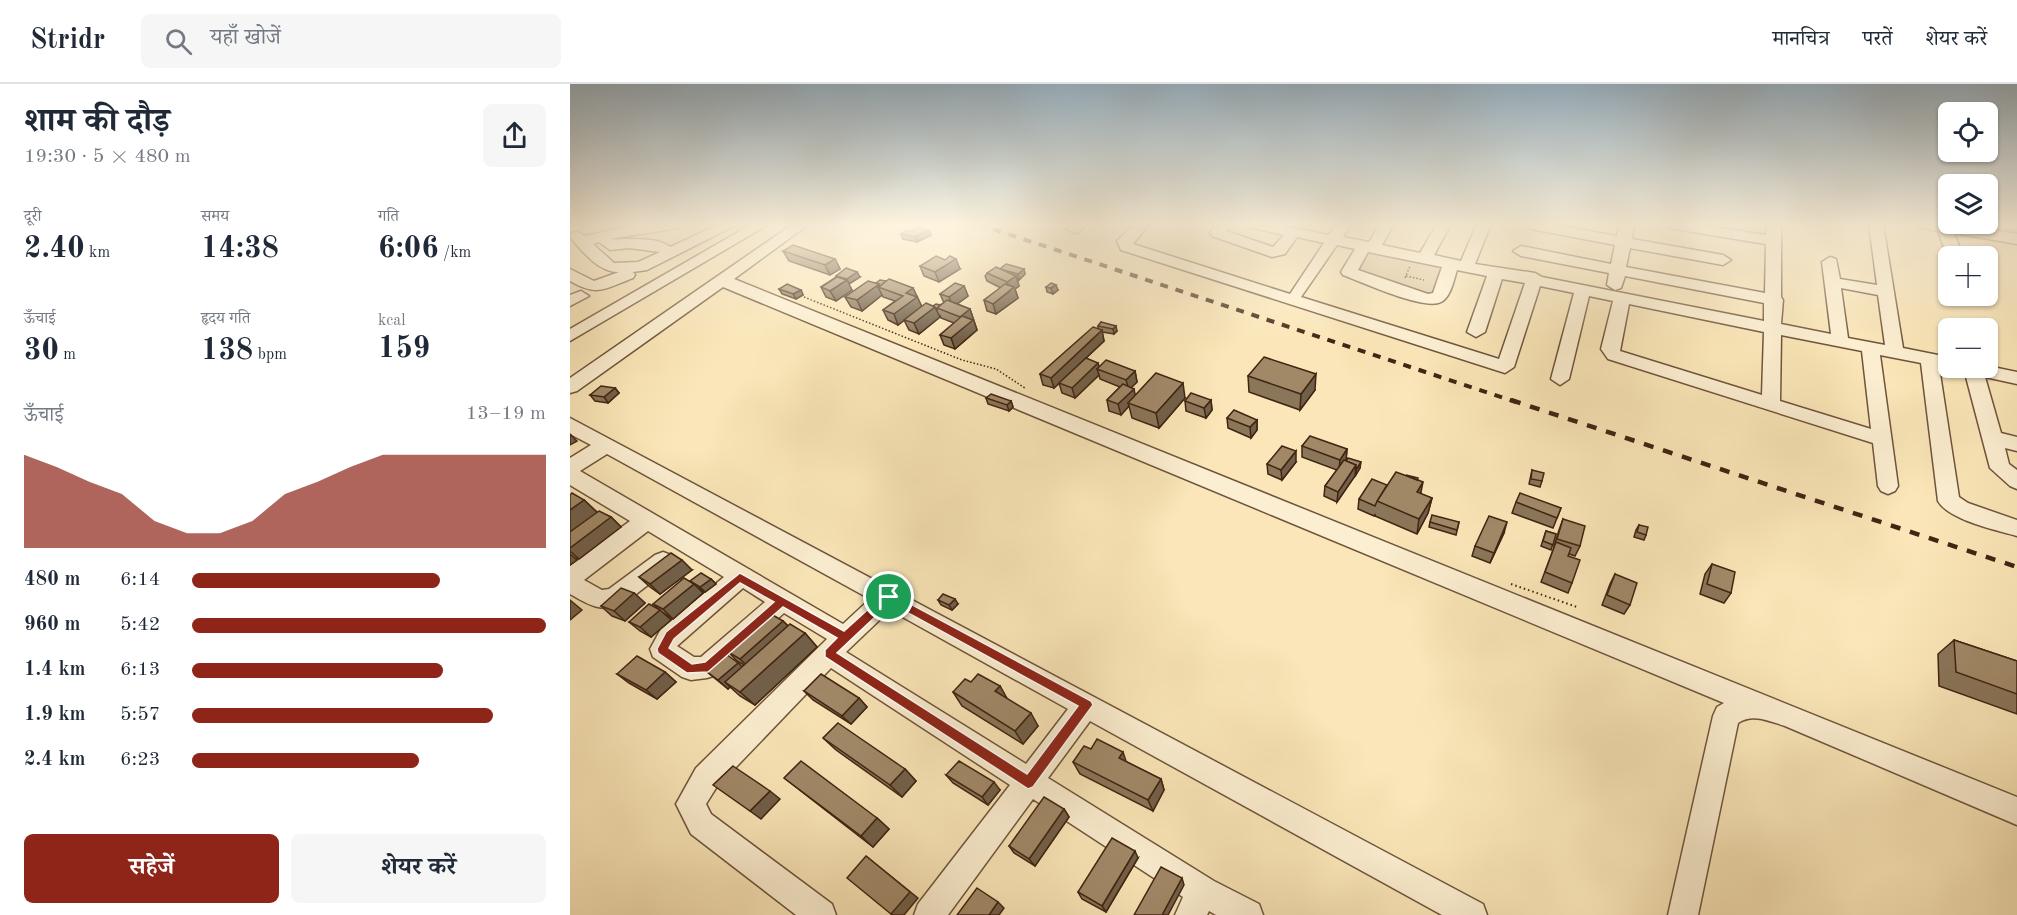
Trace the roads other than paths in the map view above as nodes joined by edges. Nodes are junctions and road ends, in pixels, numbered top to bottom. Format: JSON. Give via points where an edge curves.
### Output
{"nodes":[{"id":1,"x":1830,"y":262,"type":"dead end"},
{"id":2,"x":605,"y":263,"type":"edge"},
{"id":3,"x":646,"y":263,"type":"edge"},
{"id":4,"x":694,"y":263,"type":"edge"},
{"id":5,"x":746,"y":263,"type":"edge"},
{"id":6,"x":1176,"y":263,"type":"edge"},
{"id":7,"x":1319,"y":263,"type":"edge"},
{"id":8,"x":1356,"y":263,"type":"edge"},
{"id":9,"x":1450,"y":263,"type":"edge"},
{"id":10,"x":1459,"y":263,"type":"junction"},
{"id":11,"x":1512,"y":263,"type":"edge"},
{"id":12,"x":1570,"y":263,"type":"edge"},
{"id":13,"x":1579,"y":263,"type":"edge"},
{"id":14,"x":1620,"y":263,"type":"edge"},
{"id":15,"x":1669,"y":263,"type":"edge"},
{"id":16,"x":1723,"y":263,"type":"edge"},
{"id":17,"x":1775,"y":263,"type":"edge"},
{"id":18,"x":1882,"y":263,"type":"edge"},
{"id":19,"x":1619,"y":271,"type":"junction"},
{"id":20,"x":1505,"y":272,"type":"junction"},
{"id":21,"x":570,"y":274,"type":"edge"},
{"id":22,"x":627,"y":274,"type":"dead end"},
{"id":23,"x":1535,"y":278,"type":"junction"},
{"id":24,"x":721,"y":280,"type":"junction"},
{"id":25,"x":1666,"y":280,"type":"junction"},
{"id":26,"x":1833,"y":282,"type":"junction"},
{"id":27,"x":1574,"y":286,"type":"junction"},
{"id":28,"x":1719,"y":290,"type":"junction"},
{"id":29,"x":1886,"y":292,"type":"junction"},
{"id":30,"x":1298,"y":293,"type":"dead end"},
{"id":31,"x":1618,"y":295,"type":"junction"},
{"id":32,"x":1775,"y":300,"type":"junction"},
{"id":33,"x":1662,"y":304,"type":"junction"},
{"id":34,"x":1718,"y":315,"type":"junction"},
{"id":35,"x":1774,"y":326,"type":"junction"},
{"id":36,"x":572,"y":332,"type":"edge"},
{"id":37,"x":1476,"y":332,"type":"dead end"},
{"id":38,"x":1840,"y":340,"type":"junction"},
{"id":39,"x":1870,"y":346,"type":"junction"},
{"id":40,"x":1896,"y":352,"type":"junction"},
{"id":41,"x":1938,"y":361,"type":"edge"},
{"id":42,"x":1998,"y":374,"type":"edge"},
{"id":43,"x":1940,"y":378,"type":"edge"},
{"id":44,"x":1975,"y":378,"type":"edge"},
{"id":45,"x":2017,"y":378,"type":"edge"},
{"id":46,"x":1560,"y":379,"type":"dead end"},
{"id":47,"x":570,"y":387,"type":"edge"},
{"id":48,"x":1771,"y":404,"type":"junction"},
{"id":49,"x":570,"y":425,"type":"edge"},
{"id":50,"x":1993,"y":437,"type":"junction"},
{"id":51,"x":1882,"y":439,"type":"junction"},
{"id":52,"x":2017,"y":444,"type":"edge"},
{"id":53,"x":607,"y":445,"type":"junction"},
{"id":54,"x":571,"y":475,"type":"edge"},
{"id":55,"x":2017,"y":481,"type":"edge"},
{"id":56,"x":1888,"y":486,"type":"dead end"},
{"id":57,"x":599,"y":493,"type":"junction"},
{"id":58,"x":580,"y":506,"type":"edge"},
{"id":59,"x":646,"y":521,"type":"junction"},
{"id":60,"x":2017,"y":528,"type":"edge"},
{"id":61,"x":684,"y":544,"type":"junction"},
{"id":62,"x":740,"y":577,"type":"junction"},
{"id":63,"x":570,"y":582,"type":"edge"},
{"id":64,"x":889,"y":597,"type":"junction"},
{"id":65,"x":782,"y":601,"type":"junction"},
{"id":66,"x":837,"y":645,"type":"junction"},
{"id":67,"x":1755,"y":704,"type":"junction"},
{"id":68,"x":1087,"y":705,"type":"junction"},
{"id":69,"x":1028,"y":783,"type":"junction"},
{"id":70,"x":2017,"y":811,"type":"edge"},
{"id":71,"x":1197,"y":904,"type":"edge"},
{"id":72,"x":1438,"y":907,"type":"edge"},
{"id":73,"x":821,"y":915,"type":"edge"},
{"id":74,"x":929,"y":915,"type":"edge"},
{"id":75,"x":1248,"y":915,"type":"edge"},
{"id":76,"x":1472,"y":915,"type":"edge"},
{"id":77,"x":1683,"y":915,"type":"edge"}],
"edges":[{"from":1,"to":26,"type":"street"},
{"from":2,"to":3,"type":"street","via":[[610,268],[636,268]]},
{"from":4,"to":36,"type":"street"},
{"from":5,"to":24,"type":"street"},
{"from":6,"to":23,"type":"street","via":[[1505,367]]},
{"from":7,"to":30,"type":"street"},
{"from":8,"to":10,"type":"street","via":[[1349,272],[1426,298],[1440,295]]},
{"from":9,"to":10,"type":"street"},
{"from":10,"to":20,"type":"street"},
{"from":11,"to":20,"type":"street"},
{"from":12,"to":27,"type":"street"},
{"from":13,"to":19,"type":"street"},
{"from":14,"to":19,"type":"street"},
{"from":15,"to":25,"type":"street"},
{"from":16,"to":28,"type":"street"},
{"from":17,"to":32,"type":"street"},
{"from":18,"to":29,"type":"street"},
{"from":19,"to":25,"type":"street"},
{"from":19,"to":31,"type":"street"},
{"from":20,"to":23,"type":"street"},
{"from":20,"to":37,"type":"street"},
{"from":21,"to":22,"type":"street","via":[[593,287]]},
{"from":23,"to":27,"type":"street"},
{"from":24,"to":47,"type":"street"},
{"from":24,"to":67,"type":"street"},
{"from":25,"to":28,"type":"street"},
{"from":25,"to":33,"type":"street"},
{"from":26,"to":29,"type":"street"},
{"from":26,"to":38,"type":"street"},
{"from":27,"to":31,"type":"street"},
{"from":27,"to":46,"type":"street"},
{"from":28,"to":32,"type":"street"},
{"from":28,"to":34,"type":"street"},
{"from":29,"to":40,"type":"street"},
{"from":31,"to":33,"type":"street"},
{"from":31,"to":48,"type":"street","via":[[1610,349],[1614,354]]},
{"from":32,"to":35,"type":"street"},
{"from":33,"to":34,"type":"street"},
{"from":34,"to":35,"type":"street"},
{"from":35,"to":38,"type":"street"},
{"from":35,"to":48,"type":"street"},
{"from":38,"to":39,"type":"street"},
{"from":39,"to":40,"type":"street"},
{"from":39,"to":51,"type":"street"},
{"from":40,"to":41,"type":"street"},
{"from":42,"to":45,"type":"street"},
{"from":43,"to":60,"type":"street","via":[[1949,501],[1960,509]]},
{"from":44,"to":50,"type":"street"},
{"from":48,"to":51,"type":"street"},
{"from":49,"to":53,"type":"street"},
{"from":50,"to":52,"type":"street"},
{"from":50,"to":55,"type":"street","via":[[2000,468]]},
{"from":51,"to":56,"type":"street"},
{"from":53,"to":54,"type":"street"},
{"from":53,"to":64,"type":"street"},
{"from":54,"to":57,"type":"street"},
{"from":57,"to":58,"type":"street"},
{"from":57,"to":59,"type":"street"},
{"from":59,"to":61,"type":"street"},
{"from":59,"to":63,"type":"street","via":[[577,572]]},
{"from":61,"to":62,"type":"street"},
{"from":61,"to":63,"type":"street","via":[[614,598],[600,600]]},
{"from":62,"to":65,"type":"street"},
{"from":62,"to":65,"type":"street","via":[[670,636],[662,649],[691,669],[708,667]]},
{"from":64,"to":66,"type":"street"},
{"from":64,"to":68,"type":"street"},
{"from":65,"to":66,"type":"street"},
{"from":66,"to":69,"type":"street"},
{"from":66,"to":73,"type":"street","via":[[706,778],[690,804],[700,824]]},
{"from":67,"to":70,"type":"street"},
{"from":67,"to":77,"type":"street","via":[[1735,709],[1726,716]]},
{"from":68,"to":69,"type":"street"},
{"from":68,"to":72,"type":"street"},
{"from":69,"to":71,"type":"street"},
{"from":69,"to":74,"type":"street"},
{"from":71,"to":75,"type":"street"},
{"from":72,"to":76,"type":"street"}]}
